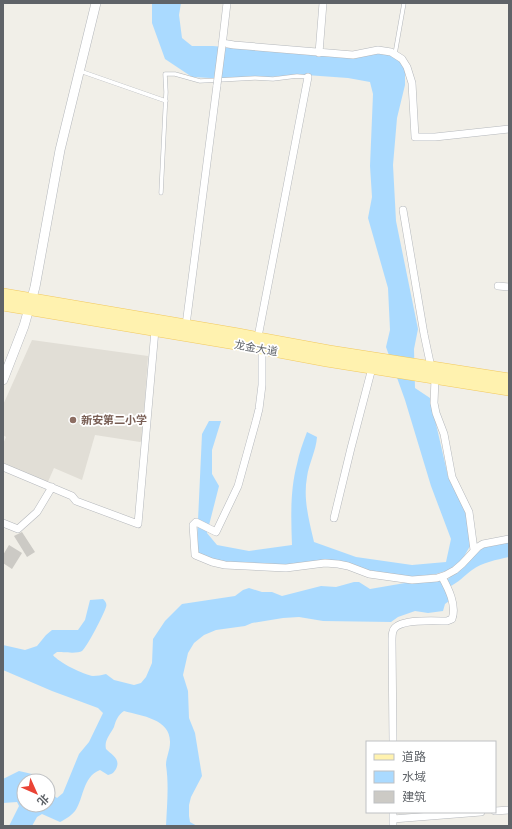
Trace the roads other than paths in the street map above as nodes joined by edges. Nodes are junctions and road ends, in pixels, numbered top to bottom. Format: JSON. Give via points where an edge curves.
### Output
{"nodes":[{"id":1,"x":96,"y":3,"type":"edge"},
{"id":2,"x":227,"y":3,"type":"edge"},
{"id":3,"x":323,"y":3,"type":"edge"},
{"id":4,"x":404,"y":3,"type":"edge"},
{"id":5,"x":222,"y":44,"type":"junction"},
{"id":6,"x":319,"y":53,"type":"junction"},
{"id":7,"x":395,"y":54,"type":"junction"},
{"id":8,"x":79,"y":70,"type":"junction"},
{"id":9,"x":308,"y":77,"type":"joint"},
{"id":10,"x":166,"y":101,"type":"junction"},
{"id":11,"x":509,"y":129,"type":"edge"},
{"id":12,"x":161,"y":193,"type":"dead end"},
{"id":13,"x":403,"y":210,"type":"dead end"},
{"id":14,"x":498,"y":286,"type":"dead end"},
{"id":15,"x":509,"y":287,"type":"edge"},
{"id":16,"x":3,"y":294,"type":"edge"},
{"id":17,"x":30,"y":304,"type":"junction"},
{"id":18,"x":3,"y":305,"type":"edge"},
{"id":19,"x":186,"y":325,"type":"junction"},
{"id":20,"x":155,"y":330,"type":"junction"},
{"id":21,"x":258,"y":337,"type":"junction"},
{"id":22,"x":262,"y":349,"type":"junction"},
{"id":23,"x":372,"y":368,"type":"junction"},
{"id":24,"x":426,"y":370,"type":"junction"},
{"id":25,"x":435,"y":379,"type":"junction"},
{"id":26,"x":509,"y":379,"type":"edge"},
{"id":27,"x":3,"y":380,"type":"edge"},
{"id":28,"x":509,"y":390,"type":"edge"},
{"id":29,"x":3,"y":467,"type":"edge"},
{"id":30,"x":52,"y":487,"type":"junction"},
{"id":31,"x":334,"y":518,"type":"dead end"},
{"id":32,"x":3,"y":523,"type":"edge"},
{"id":33,"x":509,"y":540,"type":"edge"},
{"id":34,"x":474,"y":550,"type":"junction"},
{"id":35,"x":442,"y":577,"type":"junction"},
{"id":36,"x":393,"y":741,"type":"edge"},
{"id":37,"x":509,"y":810,"type":"edge"},
{"id":38,"x":496,"y":811,"type":"edge"},
{"id":39,"x":468,"y":813,"type":"edge"},
{"id":40,"x":393,"y":819,"type":"edge"}],
"edges":[{"from":1,"to":8,"type":"street"},
{"from":2,"to":5,"type":"street"},
{"from":3,"to":6,"type":"street"},
{"from":4,"to":7,"type":"lane"},
{"from":5,"to":6,"type":"street"},
{"from":5,"to":19,"type":"street","bridge":true},
{"from":6,"to":7,"type":"street","via":[[353,55],[382,50]]},
{"from":7,"to":11,"type":"street","via":[[404,62],[412,83],[415,137]]},
{"from":8,"to":10,"type":"lane"},
{"from":8,"to":17,"type":"street","via":[[60,150],[39,272]]},
{"from":9,"to":10,"type":"lane","via":[[200,81],[165,74]]},
{"from":9,"to":21,"type":"street"},
{"from":10,"to":12,"type":"lane"},
{"from":13,"to":24,"type":"street","via":[[424,334]]},
{"from":14,"to":15,"type":"street"},
{"from":16,"to":17,"type":"main road","name":"龙金大道"},
{"from":17,"to":18,"type":"main road","name":"龙金大道"},
{"from":17,"to":19,"type":"main road","name":"龙金大道"},
{"from":17,"to":20,"type":"main road","name":"龙金大道"},
{"from":17,"to":27,"type":"street"},
{"from":19,"to":21,"type":"main road","name":"龙金大道"},
{"from":20,"to":22,"type":"main road","name":"龙金大道"},
{"from":20,"to":30,"type":"street","via":[[138,524],[76,501],[72,496]]},
{"from":21,"to":24,"type":"main road","name":"龙金大道","via":[[388,360]]},
{"from":22,"to":23,"type":"main road","name":"龙金大道"},
{"from":22,"to":35,"type":"street","via":[[259,409],[238,486],[216,532],[196,522],[193,525],[195,555],[225,565],[293,568],[325,563],[404,580]]},
{"from":23,"to":24,"type":"main road","name":"龙金大道","via":[[391,372]]},
{"from":23,"to":31,"type":"street"},
{"from":24,"to":25,"type":"main road","name":"龙金大道"},
{"from":24,"to":26,"type":"main road","name":"龙金大道"},
{"from":25,"to":28,"type":"main road","name":"龙金大道"},
{"from":25,"to":34,"type":"street","via":[[436,413],[444,434],[452,477],[469,512]]},
{"from":29,"to":30,"type":"street"},
{"from":30,"to":32,"type":"street","via":[[37,512],[18,529]]},
{"from":33,"to":34,"type":"street","via":[[483,544]]},
{"from":34,"to":35,"type":"street","via":[[455,570]]},
{"from":35,"to":36,"type":"street","via":[[451,598],[452,619],[407,623],[393,631]]},
{"from":37,"to":38,"type":"street"},
{"from":39,"to":40,"type":"street"}]}
